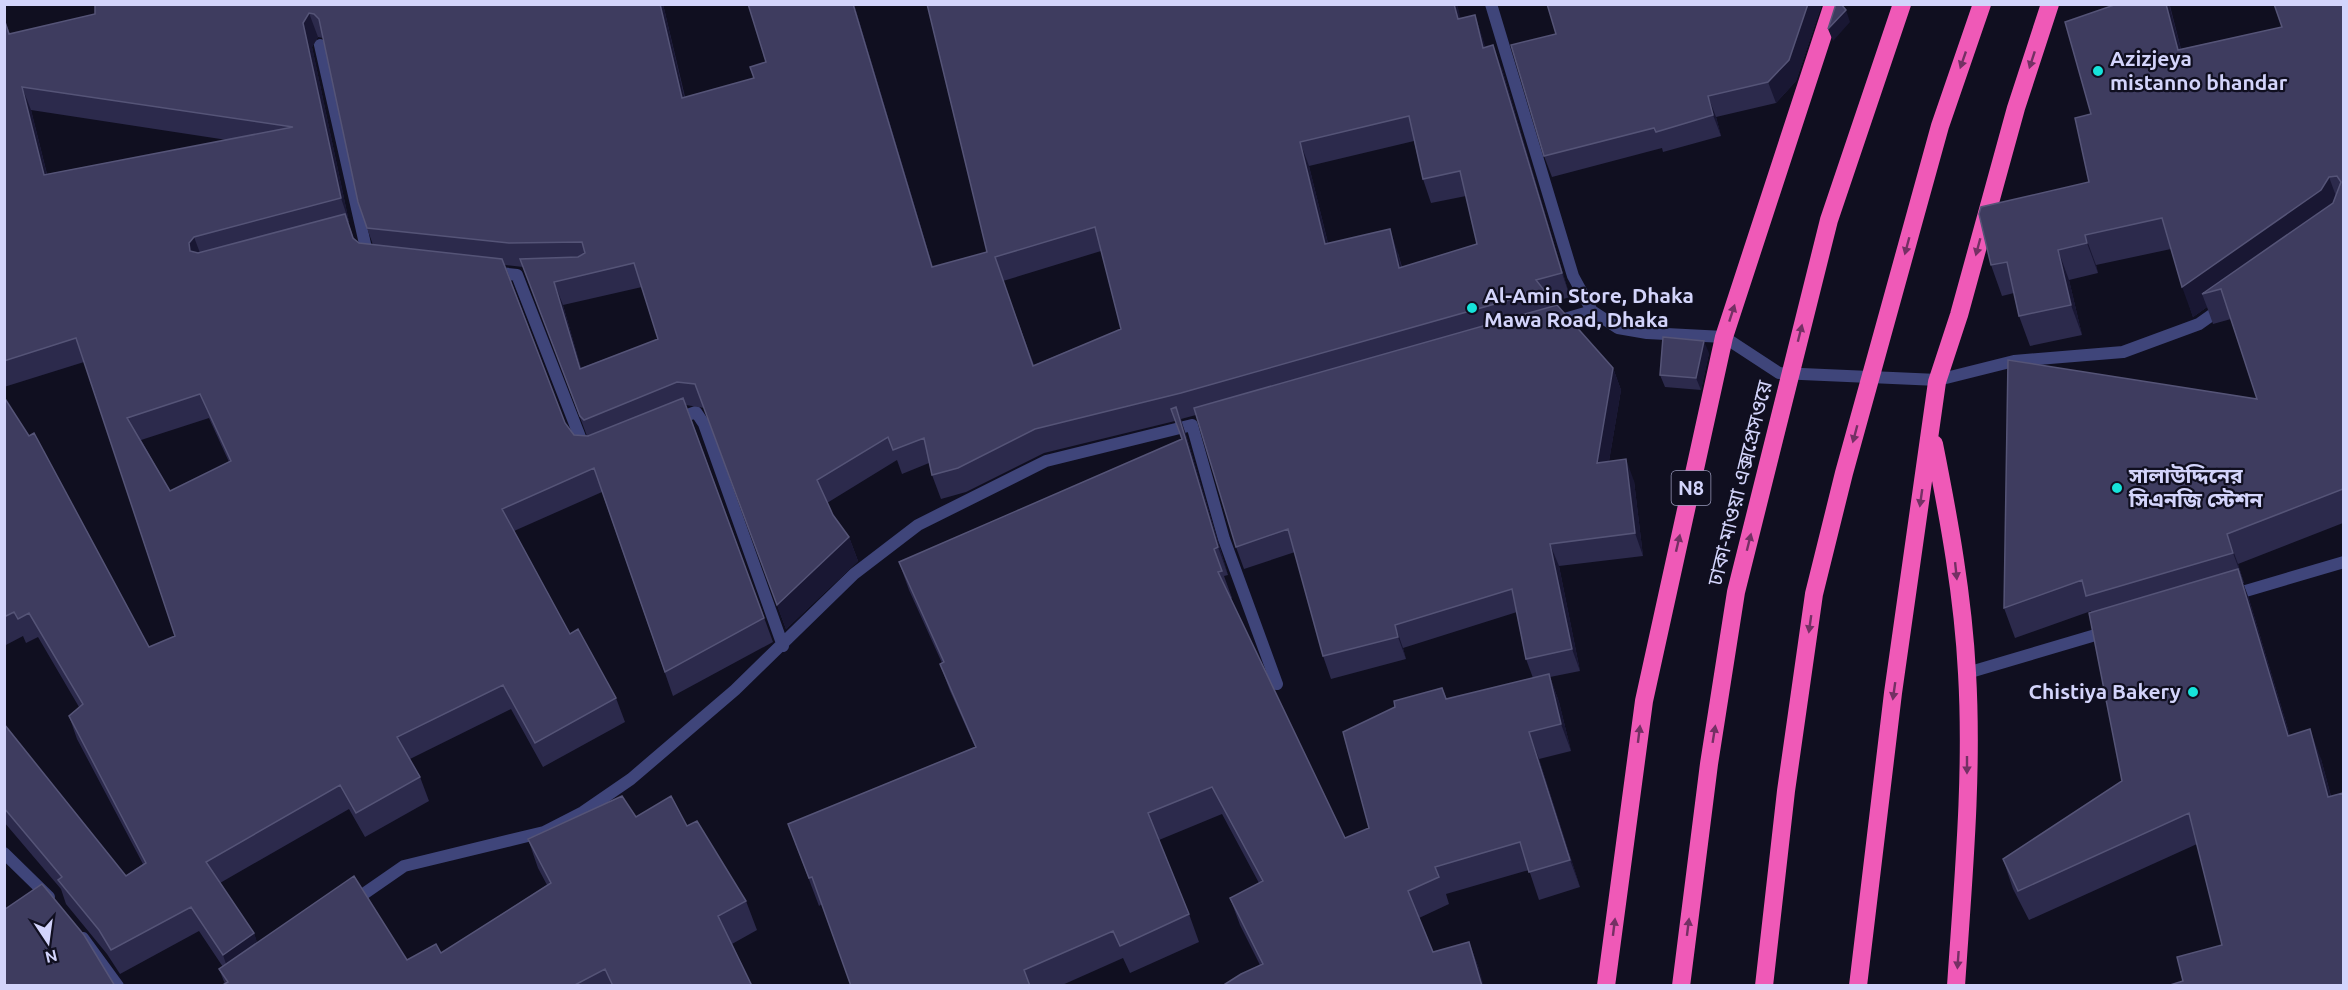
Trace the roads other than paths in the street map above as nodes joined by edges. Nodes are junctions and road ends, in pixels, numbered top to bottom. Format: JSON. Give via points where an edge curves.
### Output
{"nodes":[{"id":1,"x":1491,"y":4,"type":"edge"},
{"id":2,"x":1833,"y":4,"type":"edge"},
{"id":3,"x":1902,"y":4,"type":"edge"},
{"id":4,"x":1982,"y":4,"type":"edge"},
{"id":5,"x":2050,"y":4,"type":"edge"},
{"id":6,"x":320,"y":45,"type":"edge"},
{"id":7,"x":377,"y":261,"type":"edge"},
{"id":8,"x":482,"y":272,"type":"edge"},
{"id":9,"x":2236,"y":298,"type":"edge"},
{"id":10,"x":1592,"y":311,"type":"junction"},
{"id":11,"x":1546,"y":324,"type":"edge"},
{"id":12,"x":1724,"y":337,"type":"junction"},
{"id":13,"x":1938,"y":380,"type":"junction"},
{"id":14,"x":668,"y":422,"type":"edge"},
{"id":15,"x":1931,"y":430,"type":"junction"},
{"id":16,"x":594,"y":452,"type":"edge"},
{"id":17,"x":2343,"y":562,"type":"edge"},
{"id":18,"x":2218,"y":599,"type":"edge"},
{"id":19,"x":2127,"y":626,"type":"edge"},
{"id":20,"x":783,"y":646,"type":"junction"},
{"id":21,"x":1967,"y":673,"type":"junction"},
{"id":22,"x":1277,"y":684,"type":"dead end"},
{"id":23,"x":4,"y":853,"type":"edge"},
{"id":24,"x":59,"y":908,"type":"edge"},
{"id":25,"x":340,"y":910,"type":"edge"},
{"id":26,"x":73,"y":925,"type":"edge"},
{"id":27,"x":118,"y":986,"type":"edge"},
{"id":28,"x":1606,"y":986,"type":"edge"},
{"id":29,"x":1681,"y":986,"type":"edge"},
{"id":30,"x":1764,"y":986,"type":"edge"},
{"id":31,"x":1858,"y":986,"type":"edge"},
{"id":32,"x":1956,"y":986,"type":"edge"}],
"edges":[{"from":1,"to":10,"type":"street","via":[[1573,276]]},
{"from":12,"to":2,"type":"highway","number":"N8","one_way":true},
{"from":29,"to":3,"type":"highway","name":"ঢাকা-মাওয়া এক্সপ্রেসওয়ে","one_way":true,"bridge":true,"via":[[1736,592],[1828,219]]},
{"from":4,"to":30,"type":"highway","one_way":true,"bridge":true,"via":[[1940,126],[1814,594]]},
{"from":5,"to":13,"type":"highway","one_way":true},
{"from":6,"to":7,"type":"street","via":[[354,230],[369,259]]},
{"from":8,"to":16,"type":"street","via":[[523,275],[581,444],[587,452]]},
{"from":9,"to":13,"type":"street","via":[[2199,324],[2123,352],[2014,361]]},
{"from":10,"to":11,"type":"street"},
{"from":10,"to":12,"type":"street","via":[[1618,328]]},
{"from":12,"to":13,"type":"street","via":[[1779,373]]},
{"from":28,"to":12,"type":"highway","number":"N8","one_way":true,"via":[[1644,701]]},
{"from":13,"to":15,"type":"highway"},
{"from":14,"to":20,"type":"street","via":[[696,412],[704,424]]},
{"from":15,"to":21,"type":"highway","one_way":true,"via":[[1952,531]]},
{"from":15,"to":31,"type":"highway","one_way":true,"via":[[1893,693]]},
{"from":17,"to":18,"type":"street"},
{"from":19,"to":21,"type":"street"},
{"from":20,"to":22,"type":"street","via":[[854,574],[918,525],[1046,461],[1197,424],[1224,539]]},
{"from":20,"to":25,"type":"street","via":[[631,779],[583,812],[544,832],[404,866]]},
{"from":21,"to":32,"type":"highway","one_way":true,"via":[[1967,782]]},
{"from":23,"to":24,"type":"street"},
{"from":26,"to":27,"type":"street"}]}
